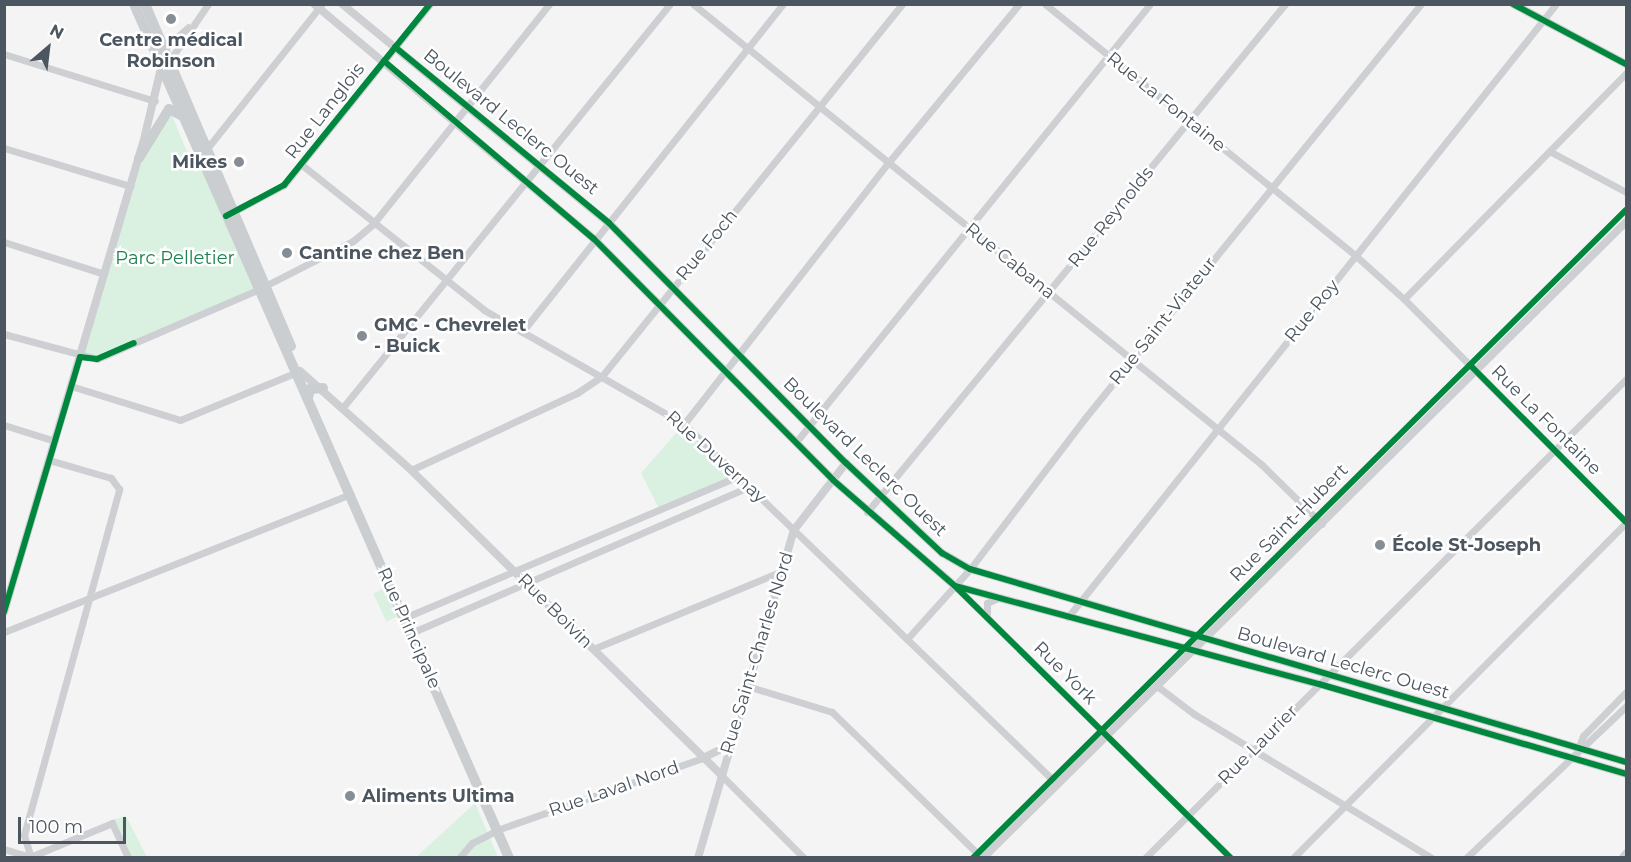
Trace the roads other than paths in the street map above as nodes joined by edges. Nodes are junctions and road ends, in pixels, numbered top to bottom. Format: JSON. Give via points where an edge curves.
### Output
{"nodes":[{"id":1,"x":134,"y":4,"type":"edge"},
{"id":2,"x":145,"y":4,"type":"edge"},
{"id":3,"x":208,"y":4,"type":"edge"},
{"id":4,"x":342,"y":4,"type":"edge"},
{"id":5,"x":430,"y":4,"type":"edge"},
{"id":6,"x":549,"y":4,"type":"edge"},
{"id":7,"x":670,"y":4,"type":"edge"},
{"id":8,"x":693,"y":4,"type":"edge"},
{"id":9,"x":783,"y":4,"type":"edge"},
{"id":10,"x":902,"y":4,"type":"edge"},
{"id":11,"x":1019,"y":4,"type":"edge"},
{"id":12,"x":1045,"y":4,"type":"edge"},
{"id":13,"x":1150,"y":4,"type":"edge"},
{"id":14,"x":1285,"y":4,"type":"edge"},
{"id":15,"x":1421,"y":4,"type":"edge"},
{"id":16,"x":1513,"y":4,"type":"edge"},
{"id":17,"x":1556,"y":4,"type":"edge"},
{"id":18,"x":318,"y":6,"type":"edge"},
{"id":19,"x":194,"y":21,"type":"junction"},
{"id":20,"x":1542,"y":22,"type":"junction"},
{"id":21,"x":395,"y":47,"type":"junction"},
{"id":22,"x":165,"y":48,"type":"junction"},
{"id":23,"x":748,"y":49,"type":"junction"},
{"id":24,"x":4,"y":54,"type":"edge"},
{"id":25,"x":1108,"y":56,"type":"junction"},
{"id":26,"x":384,"y":61,"type":"junction"},
{"id":27,"x":1626,"y":64,"type":"edge"},
{"id":28,"x":166,"y":67,"type":"junction"},
{"id":29,"x":1626,"y":73,"type":"edge"},
{"id":30,"x":154,"y":101,"type":"junction"},
{"id":31,"x":470,"y":107,"type":"junction"},
{"id":32,"x":819,"y":107,"type":"junction"},
{"id":33,"x":183,"y":116,"type":"junction"},
{"id":34,"x":457,"y":121,"type":"junction"},
{"id":35,"x":1189,"y":121,"type":"junction"},
{"id":36,"x":146,"y":135,"type":"junction"},
{"id":37,"x":208,"y":146,"type":"junction"},
{"id":38,"x":4,"y":148,"type":"edge"},
{"id":39,"x":1551,"y":152,"type":"junction"},
{"id":40,"x":139,"y":158,"type":"junction"},
{"id":41,"x":888,"y":163,"type":"junction"},
{"id":42,"x":302,"y":165,"type":"junction"},
{"id":43,"x":540,"y":165,"type":"junction"},
{"id":44,"x":526,"y":180,"type":"junction"},
{"id":45,"x":130,"y":186,"type":"junction"},
{"id":46,"x":1272,"y":188,"type":"junction"},
{"id":47,"x":1626,"y":192,"type":"edge"},
{"id":48,"x":231,"y":214,"type":"junction"},
{"id":49,"x":1626,"y":222,"type":"edge"},
{"id":50,"x":609,"y":223,"type":"junction"},
{"id":51,"x":373,"y":224,"type":"junction"},
{"id":52,"x":970,"y":230,"type":"junction"},
{"id":53,"x":594,"y":239,"type":"junction"},
{"id":54,"x":4,"y":242,"type":"edge"},
{"id":55,"x":1356,"y":256,"type":"junction"},
{"id":56,"x":105,"y":274,"type":"junction"},
{"id":57,"x":446,"y":280,"type":"junction"},
{"id":58,"x":674,"y":286,"type":"junction"},
{"id":59,"x":262,"y":288,"type":"junction"},
{"id":60,"x":1050,"y":294,"type":"junction"},
{"id":61,"x":1404,"y":299,"type":"junction"},
{"id":62,"x":658,"y":305,"type":"junction"},
{"id":63,"x":522,"y":332,"type":"junction"},
{"id":64,"x":4,"y":334,"type":"edge"},
{"id":65,"x":737,"y":353,"type":"junction"},
{"id":66,"x":80,"y":357,"type":"junction"},
{"id":67,"x":1131,"y":360,"type":"junction"},
{"id":68,"x":724,"y":369,"type":"junction"},
{"id":69,"x":1476,"y":371,"type":"junction"},
{"id":70,"x":297,"y":372,"type":"junction"},
{"id":71,"x":602,"y":376,"type":"junction"},
{"id":72,"x":1626,"y":379,"type":"edge"},
{"id":73,"x":71,"y":386,"type":"junction"},
{"id":74,"x":323,"y":388,"type":"junction"},
{"id":75,"x":308,"y":398,"type":"junction"},
{"id":76,"x":344,"y":406,"type":"junction"},
{"id":77,"x":684,"y":424,"type":"junction"},
{"id":78,"x":4,"y":425,"type":"edge"},
{"id":79,"x":810,"y":426,"type":"junction"},
{"id":80,"x":1217,"y":430,"type":"junction"},
{"id":81,"x":55,"y":441,"type":"junction"},
{"id":82,"x":796,"y":442,"type":"junction"},
{"id":83,"x":1554,"y":451,"type":"junction"},
{"id":84,"x":49,"y":460,"type":"junction"},
{"id":85,"x":846,"y":463,"type":"junction"},
{"id":86,"x":411,"y":470,"type":"junction"},
{"id":87,"x":738,"y":476,"type":"junction"},
{"id":88,"x":833,"y":480,"type":"junction"},
{"id":89,"x":750,"y":487,"type":"junction"},
{"id":90,"x":350,"y":494,"type":"junction"},
{"id":91,"x":880,"y":496,"type":"junction"},
{"id":92,"x":670,"y":504,"type":"junction"},
{"id":93,"x":867,"y":512,"type":"junction"},
{"id":94,"x":676,"y":518,"type":"junction"},
{"id":95,"x":629,"y":522,"type":"junction"},
{"id":96,"x":1626,"y":523,"type":"edge"},
{"id":97,"x":1322,"y":524,"type":"junction"},
{"id":98,"x":794,"y":530,"type":"junction"},
{"id":99,"x":635,"y":536,"type":"junction"},
{"id":100,"x":576,"y":544,"type":"junction"},
{"id":101,"x":583,"y":559,"type":"junction"},
{"id":102,"x":970,"y":569,"type":"junction"},
{"id":103,"x":514,"y":571,"type":"junction"},
{"id":104,"x":782,"y":571,"type":"junction"},
{"id":105,"x":526,"y":583,"type":"junction"},
{"id":106,"x":955,"y":586,"type":"junction"},
{"id":107,"x":454,"y":596,"type":"junction"},
{"id":108,"x":998,"y":598,"type":"junction"},
{"id":109,"x":85,"y":600,"type":"junction"},
{"id":110,"x":1080,"y":602,"type":"junction"},
{"id":111,"x":460,"y":611,"type":"junction"},
{"id":112,"x":4,"y":612,"type":"edge"},
{"id":113,"x":987,"y":617,"type":"junction"},
{"id":114,"x":1068,"y":617,"type":"junction"},
{"id":115,"x":404,"y":618,"type":"junction"},
{"id":116,"x":4,"y":632,"type":"edge"},
{"id":117,"x":411,"y":633,"type":"junction"},
{"id":118,"x":1206,"y":637,"type":"junction"},
{"id":119,"x":907,"y":639,"type":"junction"},
{"id":120,"x":593,"y":649,"type":"junction"},
{"id":121,"x":1191,"y":652,"type":"junction"},
{"id":122,"x":1330,"y":674,"type":"junction"},
{"id":123,"x":1319,"y":684,"type":"junction"},
{"id":124,"x":747,"y":686,"type":"junction"},
{"id":125,"x":1157,"y":686,"type":"junction"},
{"id":126,"x":1626,"y":692,"type":"edge"},
{"id":127,"x":1626,"y":706,"type":"edge"},
{"id":128,"x":1443,"y":707,"type":"junction"},
{"id":129,"x":1433,"y":717,"type":"junction"},
{"id":130,"x":1107,"y":735,"type":"junction"},
{"id":131,"x":730,"y":745,"type":"junction"},
{"id":132,"x":1578,"y":749,"type":"junction"},
{"id":133,"x":1253,"y":750,"type":"junction"},
{"id":134,"x":703,"y":758,"type":"junction"},
{"id":135,"x":1570,"y":758,"type":"junction"},
{"id":136,"x":1626,"y":762,"type":"edge"},
{"id":137,"x":1626,"y":774,"type":"edge"},
{"id":138,"x":721,"y":775,"type":"junction"},
{"id":139,"x":1058,"y":784,"type":"junction"},
{"id":140,"x":1344,"y":807,"type":"junction"},
{"id":141,"x":1188,"y":815,"type":"junction"},
{"id":142,"x":497,"y":830,"type":"junction"},
{"id":143,"x":4,"y":849,"type":"edge"},
{"id":144,"x":1626,"y":852,"type":"edge"},
{"id":145,"x":31,"y":857,"type":"edge"},
{"id":146,"x":128,"y":858,"type":"edge"},
{"id":147,"x":459,"y":858,"type":"edge"},
{"id":148,"x":509,"y":858,"type":"edge"},
{"id":149,"x":698,"y":858,"type":"edge"},
{"id":150,"x":804,"y":858,"type":"edge"},
{"id":151,"x":982,"y":858,"type":"edge"},
{"id":152,"x":1145,"y":858,"type":"edge"},
{"id":153,"x":1231,"y":858,"type":"edge"},
{"id":154,"x":1293,"y":858,"type":"edge"},
{"id":155,"x":1432,"y":858,"type":"edge"},
{"id":156,"x":1466,"y":858,"type":"edge"},
{"id":157,"x":1622,"y":858,"type":"edge"}],
"edges":[{"from":1,"to":28,"type":"main road","name":"Rue Principale"},
{"from":2,"to":22,"type":"main road","name":"Rue Principale"},
{"from":3,"to":19,"type":"street"},
{"from":4,"to":21,"type":"street","name":"Boulevard Leclerc Ouest"},
{"from":5,"to":21,"type":"street","name":"Rue Langlois"},
{"from":6,"to":31,"type":"street"},
{"from":7,"to":43,"type":"street"},
{"from":8,"to":23,"type":"street","name":"Rue Cabana"},
{"from":9,"to":23,"type":"street"},
{"from":10,"to":32,"type":"street","name":"Rue Foch"},
{"from":11,"to":41,"type":"street"},
{"from":12,"to":25,"type":"street","name":"Rue La Fontaine"},
{"from":13,"to":25,"type":"street"},
{"from":14,"to":35,"type":"street","name":"Rue Reynolds"},
{"from":15,"to":46,"type":"street","name":"Rue Saint-Viateur"},
{"from":16,"to":20,"type":"street"},
{"from":17,"to":20,"type":"street","name":"Rue Roy"},
{"from":18,"to":26,"type":"street","name":"Boulevard Leclerc Ouest"},
{"from":18,"to":37,"type":"street"},
{"from":19,"to":22,"type":"street"},
{"from":19,"to":28,"type":"street"},
{"from":20,"to":27,"type":"street"},
{"from":20,"to":55,"type":"street","name":"Rue Roy"},
{"from":21,"to":26,"type":"street","name":"Rue Langlois"},
{"from":21,"to":31,"type":"street","name":"Boulevard Leclerc Ouest"},
{"from":22,"to":28,"type":"main road","name":"Rue Principale"},
{"from":23,"to":32,"type":"street","name":"Rue Cabana"},
{"from":23,"to":50,"type":"street"},
{"from":24,"to":30,"type":"street"},
{"from":25,"to":35,"type":"street","name":"Rue La Fontaine"},
{"from":25,"to":52,"type":"street"},
{"from":26,"to":34,"type":"street","name":"Boulevard Leclerc Ouest"},
{"from":26,"to":42,"type":"street","name":"Rue Langlois"},
{"from":28,"to":30,"type":"street"},
{"from":28,"to":33,"type":"main road","name":"Rue Principale"},
{"from":28,"to":36,"type":"street"},
{"from":28,"to":37,"type":"main road","name":"Rue Principale"},
{"from":29,"to":39,"type":"street"},
{"from":30,"to":36,"type":"street"},
{"from":31,"to":34,"type":"street"},
{"from":31,"to":43,"type":"street","name":"Boulevard Leclerc Ouest"},
{"from":32,"to":41,"type":"street","name":"Rue Cabana"},
{"from":32,"to":58,"type":"street","name":"Rue Foch"},
{"from":33,"to":40,"type":"main road","via":[[172,108],[165,113]]},
{"from":33,"to":48,"type":"main road","name":"Rue Principale"},
{"from":34,"to":44,"type":"street","name":"Boulevard Leclerc Ouest"},
{"from":34,"to":51,"type":"street"},
{"from":35,"to":46,"type":"street","name":"Rue La Fontaine"},
{"from":35,"to":60,"type":"street","name":"Rue Reynolds"},
{"from":36,"to":40,"type":"street"},
{"from":37,"to":48,"type":"main road","name":"Rue Principale"},
{"from":38,"to":45,"type":"street"},
{"from":39,"to":47,"type":"street"},
{"from":39,"to":61,"type":"street"},
{"from":40,"to":45,"type":"street"},
{"from":41,"to":52,"type":"street","name":"Rue Cabana"},
{"from":41,"to":65,"type":"street"},
{"from":42,"to":48,"type":"street","name":"Rue Langlois","via":[[284,185]]},
{"from":42,"to":51,"type":"street","name":"Rue Duvernay"},
{"from":43,"to":44,"type":"street"},
{"from":43,"to":50,"type":"street","name":"Boulevard Leclerc Ouest"},
{"from":44,"to":53,"type":"street","name":"Boulevard Leclerc Ouest"},
{"from":44,"to":57,"type":"street"},
{"from":45,"to":56,"type":"street"},
{"from":46,"to":55,"type":"street","name":"Rue La Fontaine"},
{"from":46,"to":67,"type":"street","name":"Rue Saint-Viateur"},
{"from":48,"to":59,"type":"main road","name":"Rue Principale"},
{"from":49,"to":69,"type":"street","name":"Rue Saint-Hubert"},
{"from":50,"to":53,"type":"street"},
{"from":50,"to":58,"type":"street","name":"Boulevard Leclerc Ouest"},
{"from":51,"to":57,"type":"street","name":"Rue Duvernay"},
{"from":51,"to":59,"type":"street","via":[[352,241]]},
{"from":52,"to":60,"type":"street","name":"Rue Cabana"},
{"from":52,"to":79,"type":"street"},
{"from":53,"to":62,"type":"street","name":"Boulevard Leclerc Ouest"},
{"from":53,"to":63,"type":"street"},
{"from":54,"to":56,"type":"street"},
{"from":55,"to":61,"type":"street","name":"Rue La Fontaine"},
{"from":55,"to":80,"type":"street","name":"Rue Roy"},
{"from":56,"to":66,"type":"street"},
{"from":57,"to":63,"type":"street","name":"Rue Duvernay"},
{"from":57,"to":76,"type":"street"},
{"from":58,"to":62,"type":"street","name":"Rue Foch"},
{"from":58,"to":65,"type":"street","name":"Boulevard Leclerc Ouest"},
{"from":59,"to":66,"type":"street","via":[[97,358]]},
{"from":59,"to":70,"type":"main road","name":"Rue Principale"},
{"from":60,"to":67,"type":"street","name":"Rue Cabana"},
{"from":60,"to":91,"type":"street","name":"Rue Reynolds"},
{"from":61,"to":69,"type":"street","name":"Rue La Fontaine"},
{"from":62,"to":68,"type":"street","name":"Boulevard Leclerc Ouest"},
{"from":62,"to":71,"type":"street","name":"Rue Foch"},
{"from":63,"to":71,"type":"street","name":"Rue Duvernay"},
{"from":64,"to":66,"type":"street"},
{"from":65,"to":68,"type":"street"},
{"from":65,"to":79,"type":"street","name":"Boulevard Leclerc Ouest"},
{"from":66,"to":73,"type":"street"},
{"from":67,"to":80,"type":"street","name":"Rue Cabana"},
{"from":67,"to":102,"type":"street","name":"Rue Saint-Viateur"},
{"from":68,"to":77,"type":"street"},
{"from":68,"to":82,"type":"street","name":"Boulevard Leclerc Ouest"},
{"from":69,"to":83,"type":"street","name":"Rue La Fontaine"},
{"from":69,"to":97,"type":"street","name":"Rue Saint-Hubert"},
{"from":70,"to":73,"type":"street","via":[[180,420]]},
{"from":70,"to":74,"type":"street","name":"Rue Boivin"},
{"from":70,"to":75,"type":"main road","name":"Rue Principale"},
{"from":71,"to":77,"type":"street","name":"Rue Duvernay"},
{"from":71,"to":86,"type":"street","name":"Rue Foch","via":[[577,393]]},
{"from":72,"to":83,"type":"street","name":"Rue Laurier"},
{"from":73,"to":81,"type":"street"},
{"from":74,"to":75,"type":"main road","via":[[310,389]]},
{"from":74,"to":76,"type":"street","name":"Rue Boivin"},
{"from":75,"to":90,"type":"main road","name":"Rue Principale"},
{"from":76,"to":86,"type":"street","name":"Rue Boivin"},
{"from":77,"to":87,"type":"street","name":"Rue Duvernay"},
{"from":78,"to":81,"type":"street"},
{"from":79,"to":82,"type":"street"},
{"from":79,"to":85,"type":"street","name":"Boulevard Leclerc Ouest"},
{"from":80,"to":97,"type":"street","name":"Rue Cabana","via":[[1262,465]]},
{"from":80,"to":110,"type":"street","name":"Rue Roy"},
{"from":81,"to":84,"type":"street"},
{"from":82,"to":88,"type":"street","name":"Boulevard Leclerc Ouest"},
{"from":83,"to":96,"type":"street","name":"Rue La Fontaine"},
{"from":83,"to":122,"type":"street","name":"Rue Laurier"},
{"from":84,"to":109,"type":"street","via":[[119,483]]},
{"from":84,"to":112,"type":"street"},
{"from":85,"to":88,"type":"street","name":"Rue Saint-Charles Nord"},
{"from":85,"to":91,"type":"street","name":"Boulevard Leclerc Ouest"},
{"from":86,"to":103,"type":"street","name":"Rue Boivin"},
{"from":87,"to":89,"type":"street","name":"Rue Duvernay"},
{"from":87,"to":92,"type":"street"},
{"from":88,"to":93,"type":"street","name":"Boulevard Leclerc Ouest"},
{"from":88,"to":98,"type":"street","name":"Rue Saint-Charles Nord"},
{"from":89,"to":94,"type":"street"},
{"from":89,"to":98,"type":"street","name":"Rue Duvernay"},
{"from":90,"to":109,"type":"street"},
{"from":90,"to":115,"type":"main road","name":"Rue Principale"},
{"from":91,"to":93,"type":"street","name":"Rue Reynolds"},
{"from":91,"to":102,"type":"street","name":"Boulevard Leclerc Ouest","via":[[942,553]]},
{"from":92,"to":94,"type":"street"},
{"from":92,"to":95,"type":"street"},
{"from":93,"to":106,"type":"street","name":"Boulevard Leclerc Ouest"},
{"from":94,"to":99,"type":"street"},
{"from":95,"to":99,"type":"street"},
{"from":95,"to":100,"type":"street"},
{"from":96,"to":128,"type":"street"},
{"from":97,"to":118,"type":"street","name":"Rue Saint-Hubert"},
{"from":98,"to":104,"type":"street","name":"Rue Saint-Charles Nord"},
{"from":98,"to":119,"type":"street","name":"Rue Duvernay"},
{"from":99,"to":101,"type":"street"},
{"from":100,"to":101,"type":"street"},
{"from":100,"to":103,"type":"street"},
{"from":101,"to":105,"type":"street"},
{"from":102,"to":106,"type":"street","name":"Rue Saint-Viateur"},
{"from":102,"to":110,"type":"street","name":"Boulevard Leclerc Ouest"},
{"from":103,"to":105,"type":"street","name":"Rue Boivin"},
{"from":103,"to":107,"type":"street"},
{"from":104,"to":120,"type":"street"},
{"from":104,"to":124,"type":"street","name":"Rue Saint-Charles Nord"},
{"from":105,"to":111,"type":"street"},
{"from":105,"to":120,"type":"street","name":"Rue Boivin"},
{"from":106,"to":108,"type":"street","name":"Boulevard Leclerc Ouest"},
{"from":106,"to":113,"type":"street","name":"Rue York"},
{"from":106,"to":119,"type":"street","name":"Rue Saint-Viateur"},
{"from":107,"to":111,"type":"street"},
{"from":107,"to":115,"type":"street"},
{"from":108,"to":113,"type":"street","via":[[987,603]]},
{"from":108,"to":114,"type":"street","name":"Boulevard Leclerc Ouest"},
{"from":109,"to":116,"type":"street"},
{"from":109,"to":145,"type":"street","via":[[24,835]]},
{"from":110,"to":114,"type":"street","name":"Rue Roy"},
{"from":110,"to":118,"type":"street","name":"Boulevard Leclerc Ouest"},
{"from":111,"to":117,"type":"street"},
{"from":113,"to":130,"type":"street","name":"Rue York"},
{"from":114,"to":121,"type":"street","name":"Boulevard Leclerc Ouest"},
{"from":115,"to":117,"type":"main road","name":"Rue Principale"},
{"from":117,"to":142,"type":"main road","name":"Rue Principale"},
{"from":118,"to":121,"type":"street","name":"Rue Saint-Hubert"},
{"from":118,"to":122,"type":"street","name":"Boulevard Leclerc Ouest"},
{"from":119,"to":139,"type":"street","name":"Rue Duvernay"},
{"from":120,"to":134,"type":"street","name":"Rue Boivin"},
{"from":121,"to":123,"type":"street","name":"Boulevard Leclerc Ouest"},
{"from":121,"to":125,"type":"street","name":"Rue Saint-Hubert"},
{"from":122,"to":123,"type":"street","name":"Rue Laurier"},
{"from":122,"to":128,"type":"street","name":"Boulevard Leclerc Ouest"},
{"from":123,"to":129,"type":"street","name":"Boulevard Leclerc Ouest"},
{"from":123,"to":133,"type":"street","name":"Rue Laurier"},
{"from":124,"to":131,"type":"street","name":"Rue Saint-Charles Nord"},
{"from":124,"to":151,"type":"street","via":[[832,711]]},
{"from":125,"to":130,"type":"street","name":"Rue Saint-Hubert"},
{"from":125,"to":133,"type":"street"},
{"from":126,"to":132,"type":"street","via":[[1583,736]]},
{"from":127,"to":132,"type":"street"},
{"from":128,"to":129,"type":"street"},
{"from":128,"to":132,"type":"street","name":"Boulevard Leclerc Ouest"},
{"from":129,"to":135,"type":"street","name":"Boulevard Leclerc Ouest"},
{"from":129,"to":140,"type":"street"},
{"from":130,"to":139,"type":"street","name":"Rue Saint-Hubert"},
{"from":130,"to":141,"type":"street","name":"Rue York"},
{"from":131,"to":134,"type":"street","name":"Rue Laval Nord"},
{"from":131,"to":138,"type":"street","name":"Rue Saint-Charles Nord"},
{"from":132,"to":135,"type":"street"},
{"from":132,"to":136,"type":"street","name":"Boulevard Leclerc Ouest"},
{"from":133,"to":140,"type":"street"},
{"from":133,"to":141,"type":"street","name":"Rue Laurier"},
{"from":134,"to":138,"type":"street","name":"Rue Boivin"},
{"from":134,"to":142,"type":"street","name":"Rue Laval Nord"},
{"from":135,"to":137,"type":"street","name":"Boulevard Leclerc Ouest"},
{"from":135,"to":156,"type":"street"},
{"from":138,"to":149,"type":"street","name":"Rue Saint-Charles Nord"},
{"from":138,"to":150,"type":"street","name":"Rue Boivin"},
{"from":139,"to":151,"type":"street","name":"Rue Saint-Hubert"},
{"from":140,"to":154,"type":"street"},
{"from":140,"to":155,"type":"street"},
{"from":141,"to":152,"type":"street","name":"Rue Laurier"},
{"from":141,"to":153,"type":"street","name":"Rue York"},
{"from":142,"to":147,"type":"street","name":"Rue Laval Nord","via":[[471,843]]},
{"from":142,"to":148,"type":"main road","name":"Rue Principale"},
{"from":143,"to":145,"type":"street"},
{"from":144,"to":157,"type":"street"},
{"from":145,"to":146,"type":"street","via":[[112,823]]}]}
